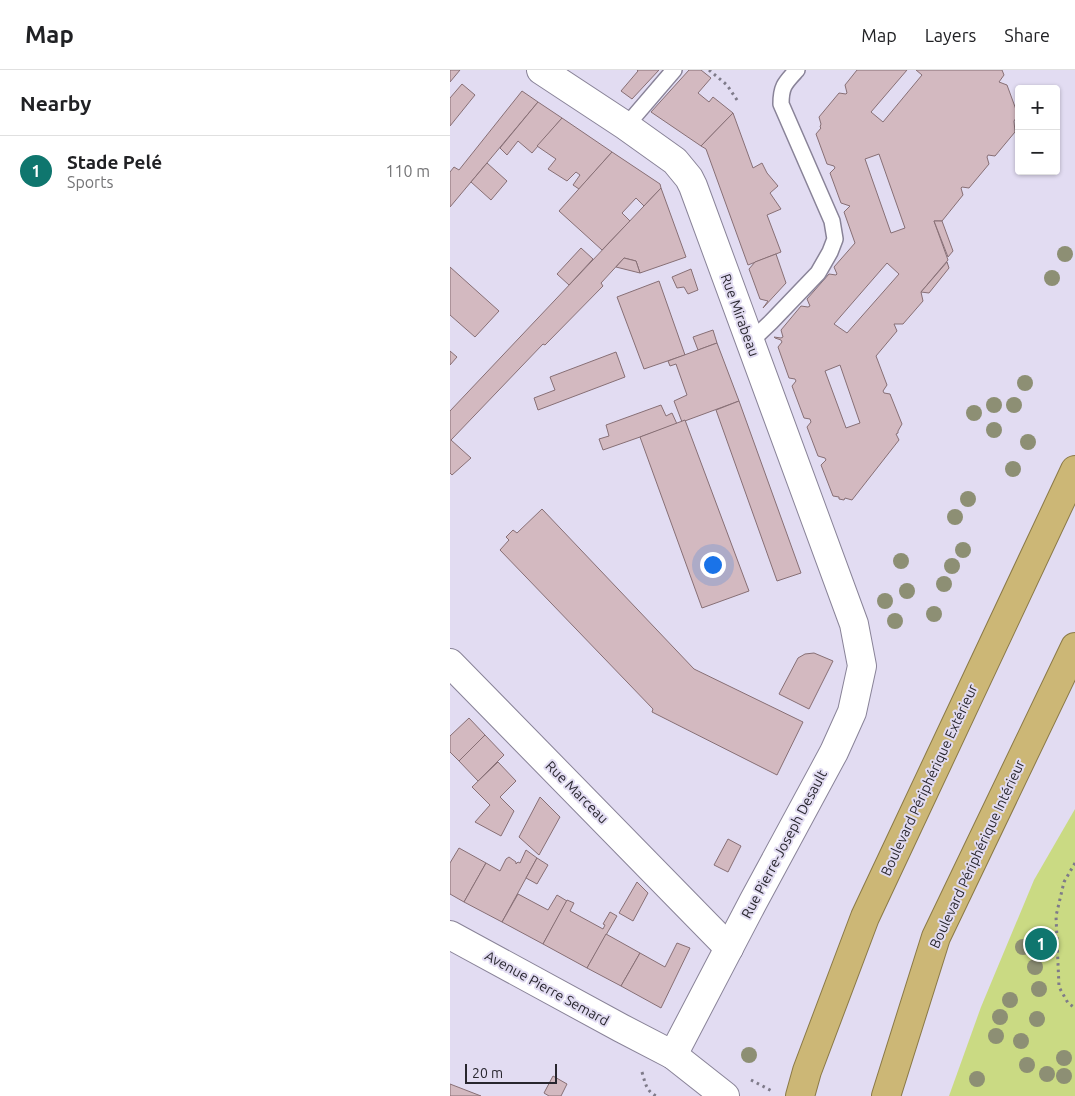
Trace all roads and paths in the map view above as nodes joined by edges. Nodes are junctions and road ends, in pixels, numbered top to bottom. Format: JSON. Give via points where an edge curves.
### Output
{"nodes":[{"id":1,"x":674,"y":70,"type":"edge"},
{"id":2,"x":709,"y":70,"type":"edge"},
{"id":3,"x":797,"y":70,"type":"edge"},
{"id":4,"x":545,"y":71,"type":"edge"},
{"id":5,"x":739,"y":103,"type":"dead end"},
{"id":6,"x":626,"y":126,"type":"junction"},
{"id":7,"x":750,"y":342,"type":"junction"},
{"id":8,"x":1075,"y":470,"type":"edge"},
{"id":9,"x":854,"y":624,"type":"joint"},
{"id":10,"x":1075,"y":647,"type":"edge"},
{"id":11,"x":450,"y":663,"type":"edge"},
{"id":12,"x":1075,"y":863,"type":"edge"},
{"id":13,"x":450,"y":935,"type":"edge"},
{"id":14,"x":729,"y":948,"type":"junction"},
{"id":15,"x":1075,"y":1008,"type":"edge"},
{"id":16,"x":674,"y":1054,"type":"junction"},
{"id":17,"x":642,"y":1072,"type":"dead end"},
{"id":18,"x":656,"y":1096,"type":"edge"},
{"id":19,"x":725,"y":1096,"type":"edge"},
{"id":20,"x":800,"y":1096,"type":"edge"},
{"id":21,"x":886,"y":1096,"type":"edge"}],
"edges":[{"from":1,"to":6,"type":"lane"},
{"from":2,"to":5,"type":"path","via":[[727,85]]},
{"from":3,"to":7,"type":"lane","via":[[781,92],[781,104],[832,221],[835,239],[818,272]]},
{"from":4,"to":6,"type":"street","name":"Rue Mirabeau"},
{"from":6,"to":7,"type":"street","name":"Rue Mirabeau","via":[[675,160],[689,178]]},
{"from":7,"to":9,"type":"street","name":"Rue Mirabeau"},
{"from":8,"to":20,"type":"highway","name":"Boulevard Périphérique Extérieur","via":[[865,918]]},
{"from":9,"to":14,"type":"street","name":"Rue Pierre-Joseph Desault","via":[[862,666],[852,712],[834,752]]},
{"from":10,"to":21,"type":"highway","name":"Boulevard Périphérique Intérieur","via":[[936,937]]},
{"from":11,"to":14,"type":"street","name":"Rue Marceau"},
{"from":12,"to":15,"type":"path","via":[[1064,882],[1056,916],[1059,987],[1068,1003]]},
{"from":13,"to":16,"type":"street","name":"Avenue Pierre Semard"},
{"from":14,"to":16,"type":"street","name":"Rue Pierre-Joseph Desault"},
{"from":16,"to":19,"type":"street","name":"Avenue Pierre Semard"},
{"from":17,"to":18,"type":"path","via":[[647,1088]]}]}
